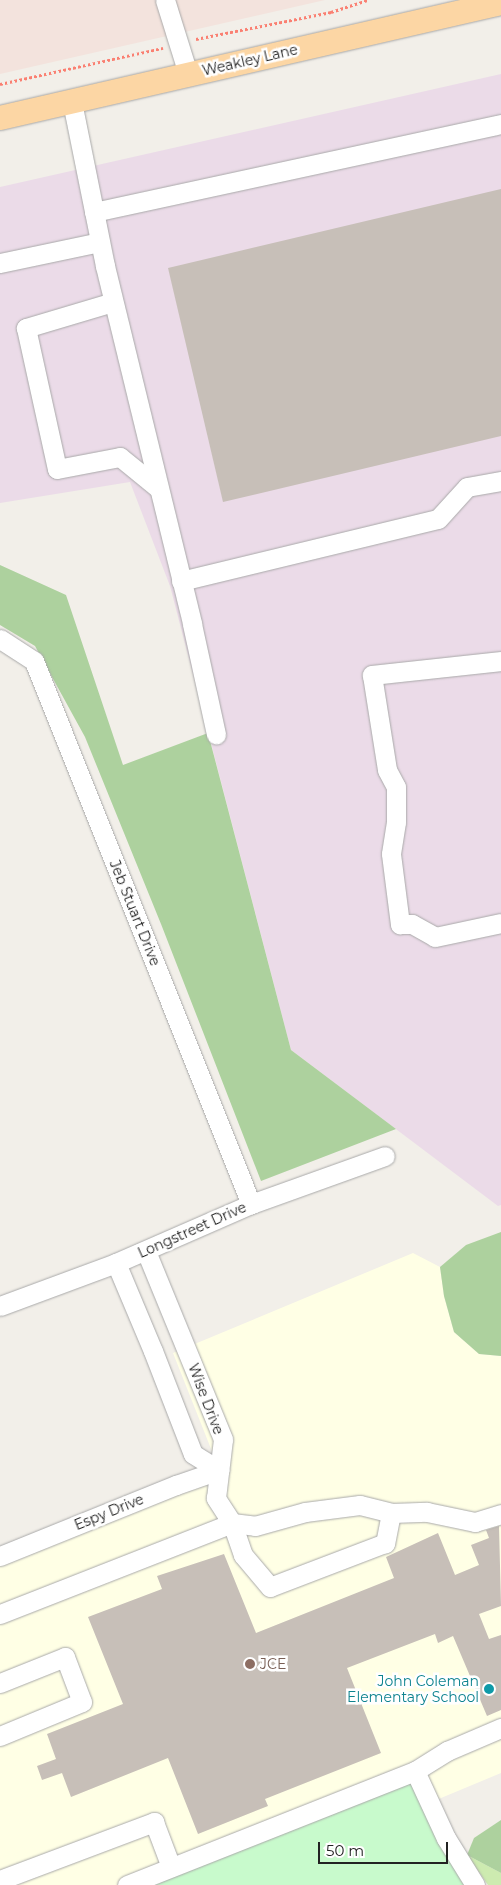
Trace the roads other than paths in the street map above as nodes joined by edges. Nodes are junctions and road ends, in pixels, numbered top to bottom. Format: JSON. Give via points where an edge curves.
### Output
{"nodes":[{"id":1,"x":165,"y":0,"type":"edge"},
{"id":2,"x":501,"y":3,"type":"edge"},
{"id":3,"x":188,"y":74,"type":"junction"},
{"id":4,"x":72,"y":102,"type":"junction"},
{"id":5,"x":0,"y":118,"type":"edge"},
{"id":6,"x":501,"y":124,"type":"edge"},
{"id":7,"x":94,"y":212,"type":"junction"},
{"id":8,"x":100,"y":242,"type":"junction"},
{"id":9,"x":0,"y":263,"type":"edge"},
{"id":10,"x":113,"y":302,"type":"junction"},
{"id":11,"x":501,"y":480,"type":"edge"},
{"id":12,"x":158,"y":488,"type":"junction"},
{"id":13,"x":181,"y":581,"type":"junction"},
{"id":14,"x":0,"y":639,"type":"edge"},
{"id":15,"x":501,"y":661,"type":"edge"},
{"id":16,"x":216,"y":734,"type":"dead end"},
{"id":17,"x":501,"y":924,"type":"edge"},
{"id":18,"x":385,"y":1156,"type":"dead end"},
{"id":19,"x":251,"y":1204,"type":"junction"},
{"id":20,"x":146,"y":1251,"type":"junction"},
{"id":21,"x":116,"y":1263,"type":"junction"},
{"id":22,"x":0,"y":1306,"type":"edge"},
{"id":23,"x":219,"y":1470,"type":"junction"},
{"id":24,"x":391,"y":1513,"type":"junction"},
{"id":25,"x":501,"y":1514,"type":"edge"},
{"id":26,"x":232,"y":1523,"type":"junction"},
{"id":27,"x":0,"y":1556,"type":"edge"},
{"id":28,"x":0,"y":1614,"type":"edge"},
{"id":29,"x":0,"y":1683,"type":"edge"},
{"id":30,"x":501,"y":1728,"type":"edge"},
{"id":31,"x":0,"y":1736,"type":"edge"},
{"id":32,"x":414,"y":1771,"type":"junction"},
{"id":33,"x":171,"y":1867,"type":"junction"},
{"id":34,"x":0,"y":1880,"type":"edge"},
{"id":35,"x":127,"y":1885,"type":"edge"},
{"id":36,"x":475,"y":1885,"type":"edge"}],
"edges":[{"from":1,"to":3,"type":"street"},
{"from":2,"to":3,"type":"main road","name":"Weakley Lane"},
{"from":3,"to":4,"type":"main road","name":"Weakley Lane"},
{"from":4,"to":5,"type":"main road","name":"Weakley Lane"},
{"from":4,"to":7,"type":"street"},
{"from":6,"to":7,"type":"street"},
{"from":7,"to":8,"type":"street"},
{"from":8,"to":9,"type":"street"},
{"from":8,"to":10,"type":"street"},
{"from":10,"to":12,"type":"street"},
{"from":10,"to":12,"type":"street","via":[[26,328],[57,469],[120,457]]},
{"from":11,"to":13,"type":"street","via":[[467,488],[438,519]]},
{"from":12,"to":13,"type":"street"},
{"from":13,"to":16,"type":"street"},
{"from":14,"to":19,"type":"street","name":"Jeb Stuart Drive","via":[[34,661]]},
{"from":15,"to":17,"type":"street","via":[[372,675],[387,770],[396,787],[396,822],[391,854],[400,924],[412,924],[435,937]]},
{"from":18,"to":19,"type":"street","name":"Longstreet Drive"},
{"from":19,"to":20,"type":"street","name":"Longstreet Drive"},
{"from":20,"to":21,"type":"street","name":"Longstreet Drive"},
{"from":20,"to":23,"type":"street","name":"Wise Drive","via":[[223,1439]]},
{"from":21,"to":22,"type":"street","name":"Longstreet Drive"},
{"from":21,"to":23,"type":"street","via":[[193,1454]]},
{"from":23,"to":26,"type":"street","name":"Wise Drive","via":[[216,1498]]},
{"from":23,"to":27,"type":"street","name":"Espy Drive"},
{"from":24,"to":25,"type":"street","via":[[428,1512],[475,1522]]},
{"from":24,"to":26,"type":"street","via":[[360,1504],[305,1512],[255,1526]]},
{"from":24,"to":26,"type":"street","name":"Wise Drive","via":[[385,1543],[270,1587],[243,1555]]},
{"from":26,"to":28,"type":"street"},
{"from":29,"to":31,"type":"street","via":[[64,1657],[82,1702]]},
{"from":30,"to":32,"type":"street","via":[[447,1751]]},
{"from":32,"to":33,"type":"street"},
{"from":32,"to":36,"type":"street","via":[[446,1838]]},
{"from":33,"to":34,"type":"street","via":[[154,1822]]},
{"from":33,"to":35,"type":"street"}]}
